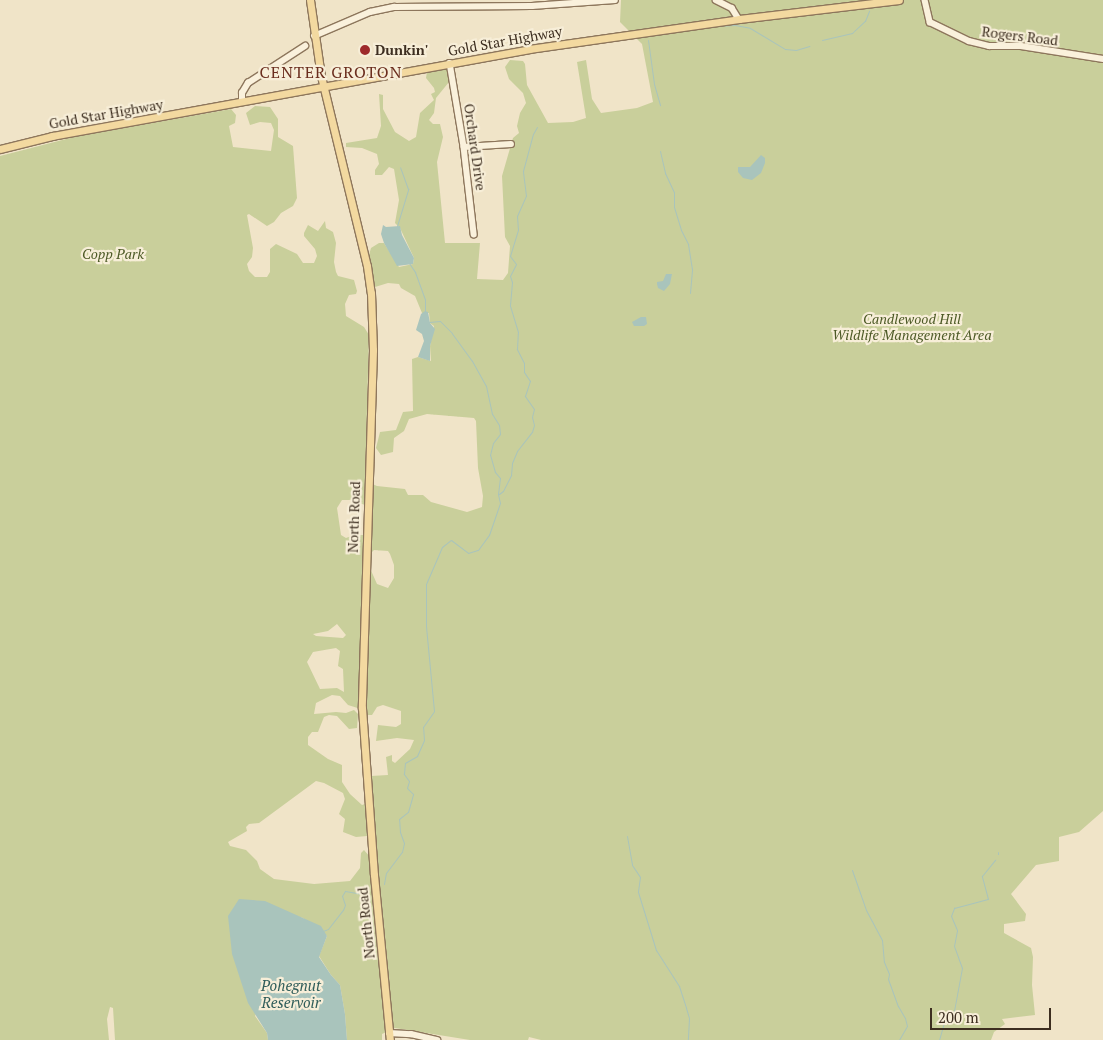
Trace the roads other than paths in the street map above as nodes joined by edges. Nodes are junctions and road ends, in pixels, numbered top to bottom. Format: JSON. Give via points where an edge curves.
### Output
{"nodes":[{"id":1,"x":310,"y":0,"type":"edge"},
{"id":2,"x":615,"y":0,"type":"edge"},
{"id":3,"x":716,"y":0,"type":"edge"},
{"id":4,"x":899,"y":0,"type":"edge"},
{"id":5,"x":925,"y":0,"type":"edge"},
{"id":6,"x":504,"y":3,"type":"edge"},
{"id":7,"x":739,"y":18,"type":"junction"},
{"id":8,"x":314,"y":36,"type":"junction"},
{"id":9,"x":305,"y":46,"type":"dead end"},
{"id":10,"x":1103,"y":59,"type":"edge"},
{"id":11,"x":450,"y":63,"type":"junction"},
{"id":12,"x":324,"y":86,"type":"junction"},
{"id":13,"x":242,"y":102,"type":"junction"},
{"id":14,"x":511,"y":144,"type":"dead end"},
{"id":15,"x":464,"y":147,"type":"junction"},
{"id":16,"x":0,"y":149,"type":"edge"},
{"id":17,"x":474,"y":234,"type":"dead end"},
{"id":18,"x":389,"y":1036,"type":"edge"},
{"id":19,"x":437,"y":1040,"type":"edge"}],
"edges":[{"from":1,"to":8,"type":"main road","name":"North Road"},
{"from":2,"to":6,"type":"street"},
{"from":3,"to":7,"type":"street","via":[[732,8]]},
{"from":4,"to":7,"type":"main road","name":"Gold Star Highway"},
{"from":5,"to":10,"type":"street","name":"Rogers Road","via":[[930,22],[979,44],[1021,46]]},
{"from":6,"to":8,"type":"street","via":[[394,7],[370,12]]},
{"from":7,"to":11,"type":"main road","name":"Gold Star Highway"},
{"from":8,"to":12,"type":"main road","name":"North Road"},
{"from":9,"to":13,"type":"street","via":[[248,83],[242,93]]},
{"from":11,"to":12,"type":"main road","name":"Gold Star Highway"},
{"from":11,"to":15,"type":"street","name":"Orchard Drive"},
{"from":12,"to":13,"type":"main road","name":"Gold Star Highway"},
{"from":12,"to":18,"type":"main road","name":"North Road","via":[[367,266],[373,318],[362,708]]},
{"from":13,"to":16,"type":"main road","name":"Gold Star Highway","via":[[52,136]]},
{"from":14,"to":15,"type":"street"},
{"from":15,"to":17,"type":"street","name":"Orchard Drive"},
{"from":18,"to":19,"type":"street","via":[[411,1034]]}]}
